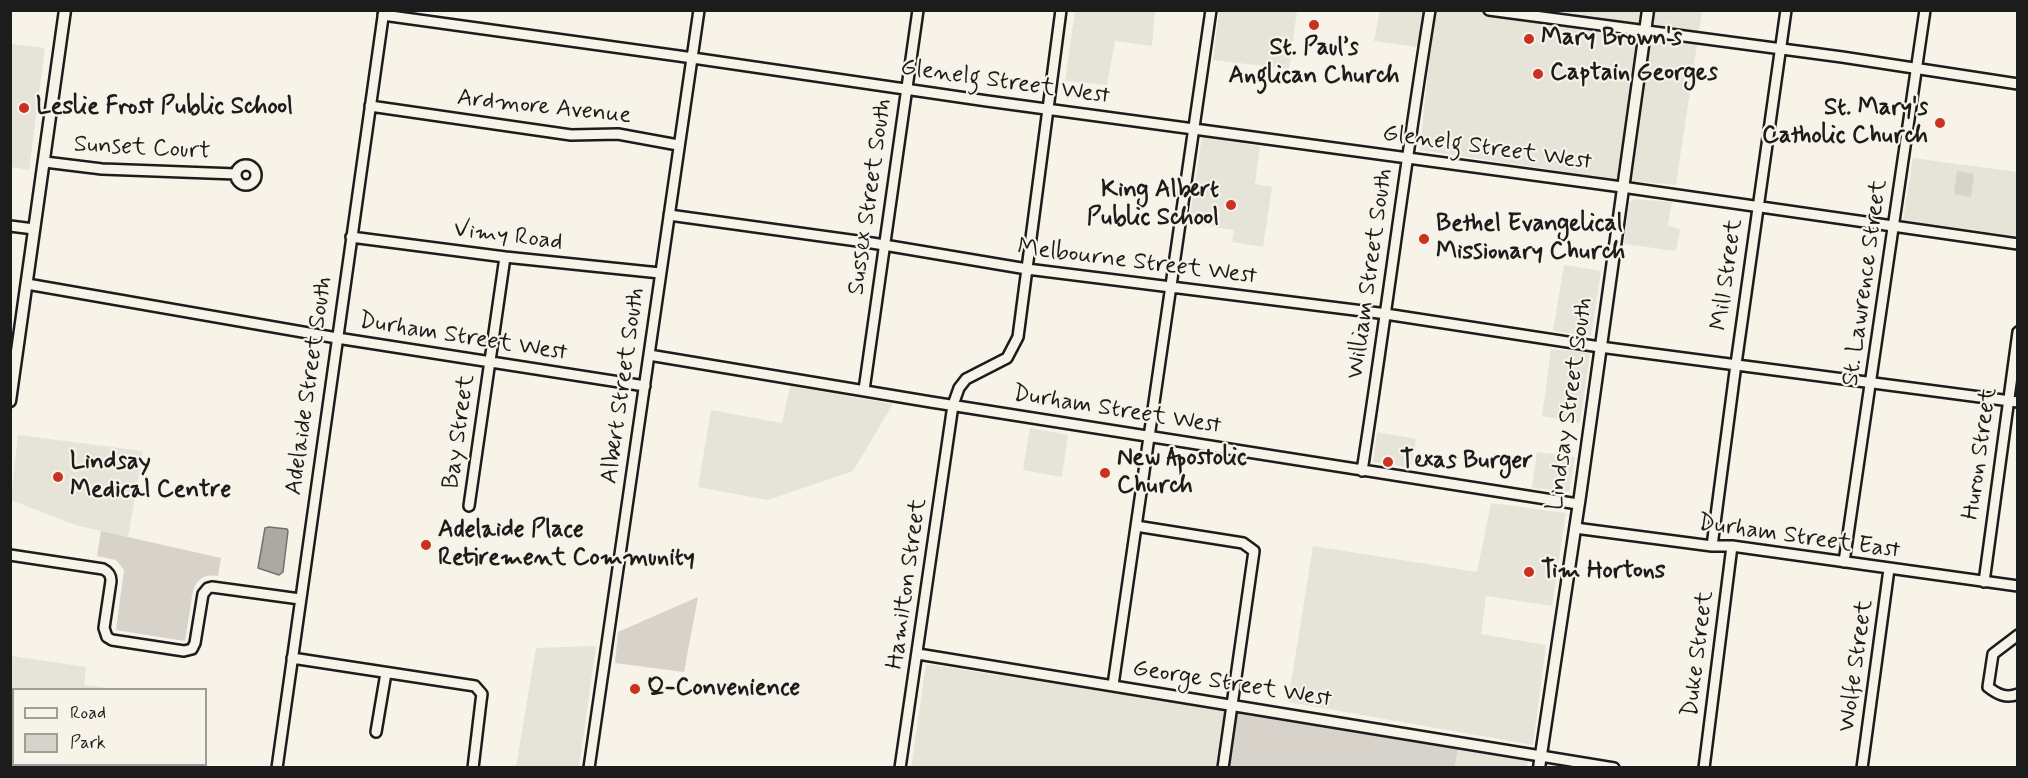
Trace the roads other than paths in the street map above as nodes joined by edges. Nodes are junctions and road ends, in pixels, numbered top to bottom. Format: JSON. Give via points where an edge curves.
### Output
{"nodes":[{"id":1,"x":65,"y":10,"type":"edge"},
{"id":2,"x":699,"y":10,"type":"edge"},
{"id":3,"x":918,"y":10,"type":"edge"},
{"id":4,"x":1061,"y":10,"type":"edge"},
{"id":5,"x":1211,"y":10,"type":"edge"},
{"id":6,"x":1430,"y":10,"type":"edge"},
{"id":7,"x":1489,"y":10,"type":"edge"},
{"id":8,"x":1648,"y":10,"type":"edge"},
{"id":9,"x":1786,"y":10,"type":"edge"},
{"id":10,"x":1925,"y":10,"type":"edge"},
{"id":11,"x":383,"y":13,"type":"edge"},
{"id":12,"x":1521,"y":13,"type":"edge"},
{"id":13,"x":1646,"y":31,"type":"junction"},
{"id":14,"x":1781,"y":49,"type":"junction"},
{"id":15,"x":693,"y":59,"type":"junction"},
{"id":16,"x":1917,"y":69,"type":"junction"},
{"id":17,"x":2018,"y":84,"type":"edge"},
{"id":18,"x":907,"y":88,"type":"junction"},
{"id":19,"x":370,"y":106,"type":"junction"},
{"id":20,"x":1049,"y":109,"type":"junction"},
{"id":21,"x":1193,"y":130,"type":"junction"},
{"id":22,"x":678,"y":145,"type":"junction"},
{"id":23,"x":1407,"y":158,"type":"junction"},
{"id":24,"x":45,"y":162,"type":"junction"},
{"id":25,"x":236,"y":174,"type":"dead end"},
{"id":26,"x":1622,"y":187,"type":"junction"},
{"id":27,"x":1758,"y":207,"type":"junction"},
{"id":28,"x":669,"y":215,"type":"junction"},
{"id":29,"x":10,"y":226,"type":"edge"},
{"id":30,"x":1894,"y":226,"type":"junction"},
{"id":31,"x":34,"y":229,"type":"junction"},
{"id":32,"x":351,"y":237,"type":"junction"},
{"id":33,"x":2018,"y":244,"type":"edge"},
{"id":34,"x":885,"y":245,"type":"junction"},
{"id":35,"x":505,"y":257,"type":"junction"},
{"id":36,"x":1026,"y":269,"type":"junction"},
{"id":37,"x":660,"y":273,"type":"junction"},
{"id":38,"x":27,"y":284,"type":"junction"},
{"id":39,"x":1170,"y":286,"type":"junction"},
{"id":40,"x":1386,"y":315,"type":"junction"},
{"id":41,"x":2018,"y":332,"type":"edge"},
{"id":42,"x":336,"y":338,"type":"junction"},
{"id":43,"x":1600,"y":347,"type":"junction"},
{"id":44,"x":14,"y":351,"type":"edge"},
{"id":45,"x":649,"y":355,"type":"junction"},
{"id":46,"x":490,"y":362,"type":"junction"},
{"id":47,"x":1736,"y":364,"type":"junction"},
{"id":48,"x":1871,"y":383,"type":"junction"},
{"id":49,"x":645,"y":386,"type":"junction"},
{"id":50,"x":864,"y":390,"type":"junction"},
{"id":51,"x":10,"y":401,"type":"edge"},
{"id":52,"x":2013,"y":401,"type":"edge"},
{"id":53,"x":953,"y":405,"type":"junction"},
{"id":54,"x":1149,"y":435,"type":"junction"},
{"id":55,"x":1362,"y":471,"type":"junction"},
{"id":56,"x":1578,"y":504,"type":"junction"},
{"id":57,"x":469,"y":506,"type":"dead end"},
{"id":58,"x":1136,"y":526,"type":"junction"},
{"id":59,"x":1575,"y":528,"type":"junction"},
{"id":60,"x":1712,"y":546,"type":"junction"},
{"id":61,"x":1731,"y":546,"type":"junction"},
{"id":62,"x":10,"y":555,"type":"edge"},
{"id":63,"x":1844,"y":562,"type":"junction"},
{"id":64,"x":1889,"y":569,"type":"junction"},
{"id":65,"x":1984,"y":582,"type":"junction"},
{"id":66,"x":2018,"y":586,"type":"edge"},
{"id":67,"x":300,"y":600,"type":"junction"},
{"id":68,"x":2018,"y":635,"type":"edge"},
{"id":69,"x":918,"y":654,"type":"junction"},
{"id":70,"x":292,"y":658,"type":"junction"},
{"id":71,"x":386,"y":673,"type":"junction"},
{"id":72,"x":1113,"y":685,"type":"junction"},
{"id":73,"x":2018,"y":694,"type":"edge"},
{"id":74,"x":1233,"y":704,"type":"junction"},
{"id":75,"x":376,"y":732,"type":"dead end"},
{"id":76,"x":1541,"y":754,"type":"junction"},
{"id":77,"x":276,"y":768,"type":"edge"},
{"id":78,"x":472,"y":768,"type":"edge"},
{"id":79,"x":589,"y":768,"type":"edge"},
{"id":80,"x":900,"y":768,"type":"edge"},
{"id":81,"x":1223,"y":768,"type":"edge"},
{"id":82,"x":1539,"y":768,"type":"edge"},
{"id":83,"x":1614,"y":768,"type":"edge"},
{"id":84,"x":1704,"y":768,"type":"edge"},
{"id":85,"x":1862,"y":768,"type":"edge"}],
"edges":[{"from":1,"to":24,"type":"main road"},
{"from":2,"to":15,"type":"street","name":"Albert Street South"},
{"from":3,"to":18,"type":"street","name":"Sussex Street South"},
{"from":4,"to":20,"type":"street","name":"Hamilton Street"},
{"from":5,"to":21,"type":"street"},
{"from":6,"to":23,"type":"street","name":"William Street South"},
{"from":7,"to":12,"type":"street"},
{"from":8,"to":13,"type":"main road","name":"Lindsay Street South"},
{"from":9,"to":14,"type":"street","name":"Mill Street"},
{"from":10,"to":16,"type":"street","name":"St. Lawrence Street"},
{"from":11,"to":15,"type":"street","name":"Glenelg Street West"},
{"from":11,"to":19,"type":"street","name":"Adelaide Street South"},
{"from":12,"to":13,"type":"street"},
{"from":13,"to":14,"type":"street"},
{"from":13,"to":26,"type":"main road","name":"Lindsay Street South"},
{"from":14,"to":16,"type":"street"},
{"from":14,"to":27,"type":"street","name":"Mill Street"},
{"from":15,"to":18,"type":"street","name":"Glenelg Street West"},
{"from":15,"to":22,"type":"street","name":"Albert Street South"},
{"from":16,"to":17,"type":"street"},
{"from":16,"to":30,"type":"street","name":"St. Lawrence Street"},
{"from":18,"to":20,"type":"street","name":"Glenelg Street West"},
{"from":18,"to":34,"type":"street","name":"Sussex Street South"},
{"from":19,"to":22,"type":"street","name":"Ardmore Avenue","via":[[571,135],[618,134]]},
{"from":19,"to":32,"type":"street","name":"Adelaide Street South"},
{"from":20,"to":21,"type":"street","name":"Glenelg Street West"},
{"from":20,"to":36,"type":"street","name":"Hamilton Street"},
{"from":21,"to":23,"type":"street","name":"Glenelg Street West"},
{"from":21,"to":39,"type":"street"},
{"from":22,"to":28,"type":"street","name":"Albert Street South"},
{"from":23,"to":26,"type":"street","name":"Glenelg Street West"},
{"from":23,"to":40,"type":"street","name":"William Street South"},
{"from":24,"to":25,"type":"street","name":"Sunset Court","via":[[102,169]]},
{"from":24,"to":31,"type":"main road"},
{"from":26,"to":27,"type":"street","name":"Glenelg Street West"},
{"from":26,"to":43,"type":"main road","name":"Lindsay Street South"},
{"from":27,"to":30,"type":"street","name":"Glenelg Street West"},
{"from":27,"to":47,"type":"street","name":"Mill Street"},
{"from":28,"to":34,"type":"street","name":"Melbourne Street West"},
{"from":28,"to":37,"type":"street","name":"Albert Street South"},
{"from":29,"to":31,"type":"street"},
{"from":30,"to":33,"type":"street","name":"Glenelg Street West"},
{"from":30,"to":48,"type":"street","name":"St. Lawrence Street"},
{"from":31,"to":38,"type":"main road"},
{"from":32,"to":35,"type":"street","name":"Vimy Road"},
{"from":32,"to":42,"type":"street","name":"Adelaide Street South"},
{"from":34,"to":36,"type":"street","name":"Melbourne Street West"},
{"from":34,"to":50,"type":"street","name":"Sussex Street South"},
{"from":35,"to":37,"type":"street","name":"Vimy Road"},
{"from":35,"to":46,"type":"street","name":"Bay Street"},
{"from":36,"to":39,"type":"street","name":"Melbourne Street West"},
{"from":36,"to":53,"type":"street","name":"Hamilton Street","via":[[1018,337],[1011,352],[1001,362],[966,379]]},
{"from":37,"to":45,"type":"street","name":"Albert Street South"},
{"from":38,"to":42,"type":"street","name":"Durham Street West"},
{"from":38,"to":44,"type":"main road"},
{"from":39,"to":40,"type":"street","name":"Melbourne Street West"},
{"from":39,"to":54,"type":"street"},
{"from":40,"to":43,"type":"street","name":"Melbourne Street West"},
{"from":40,"to":55,"type":"street","name":"William Street South"},
{"from":41,"to":52,"type":"street","name":"Huron Street"},
{"from":42,"to":46,"type":"street","name":"Durham Street West"},
{"from":42,"to":67,"type":"street","name":"Adelaide Street South"},
{"from":43,"to":47,"type":"street","name":"Melbourne Street West"},
{"from":43,"to":56,"type":"main road","name":"Lindsay Street South"},
{"from":44,"to":51,"type":"main road"},
{"from":45,"to":49,"type":"street","name":"Albert Street South"},
{"from":45,"to":50,"type":"street","name":"Durham Street West"},
{"from":46,"to":49,"type":"street","name":"Durham Street West"},
{"from":46,"to":57,"type":"street","name":"Bay Street"},
{"from":47,"to":48,"type":"street","name":"Melbourne Street West"},
{"from":47,"to":60,"type":"street","name":"Mill Street"},
{"from":48,"to":52,"type":"street","name":"Melbourne Street West"},
{"from":48,"to":63,"type":"street","name":"St. Lawrence Street"},
{"from":49,"to":79,"type":"street","name":"Albert Street South"},
{"from":50,"to":53,"type":"street","name":"Durham Street West"},
{"from":52,"to":65,"type":"street","name":"Huron Street"},
{"from":53,"to":54,"type":"street","name":"Durham Street West"},
{"from":53,"to":69,"type":"street","name":"Hamilton Street"},
{"from":54,"to":55,"type":"street","name":"Durham Street West"},
{"from":54,"to":58,"type":"street"},
{"from":55,"to":56,"type":"street","name":"Durham Street West"},
{"from":56,"to":59,"type":"main road","name":"Lindsay Street South"},
{"from":58,"to":72,"type":"street"},
{"from":58,"to":74,"type":"street","via":[[1244,543],[1254,552]]},
{"from":59,"to":60,"type":"street","name":"Durham Street East"},
{"from":59,"to":76,"type":"main road","name":"Lindsay Street South"},
{"from":60,"to":61,"type":"street","name":"Durham Street East"},
{"from":61,"to":63,"type":"street","name":"Durham Street East"},
{"from":61,"to":84,"type":"street","name":"Duke Street"},
{"from":62,"to":67,"type":"street","via":[[108,572],[111,581],[104,633],[112,640],[192,649],[203,594],[212,587]]},
{"from":63,"to":64,"type":"street","name":"Durham Street East"},
{"from":64,"to":65,"type":"street","name":"Durham Street East"},
{"from":64,"to":85,"type":"street","name":"Wolfe Street"},
{"from":65,"to":66,"type":"street","name":"Durham Street East"},
{"from":67,"to":70,"type":"street","name":"Adelaide Street South"},
{"from":68,"to":73,"type":"street","via":[[1993,654],[1988,687],[2006,697]]},
{"from":69,"to":72,"type":"street","name":"George Street West"},
{"from":69,"to":80,"type":"street","name":"Hamilton Street"},
{"from":70,"to":71,"type":"street"},
{"from":70,"to":77,"type":"street","name":"Adelaide Street South"},
{"from":71,"to":75,"type":"street"},
{"from":71,"to":78,"type":"street","via":[[475,686],[482,694]]},
{"from":72,"to":74,"type":"street","name":"George Street West"},
{"from":74,"to":76,"type":"street","name":"George Street West"},
{"from":74,"to":81,"type":"street"},
{"from":76,"to":82,"type":"main road","name":"Lindsay Street South"},
{"from":76,"to":83,"type":"street","name":"George Street West"}]}
